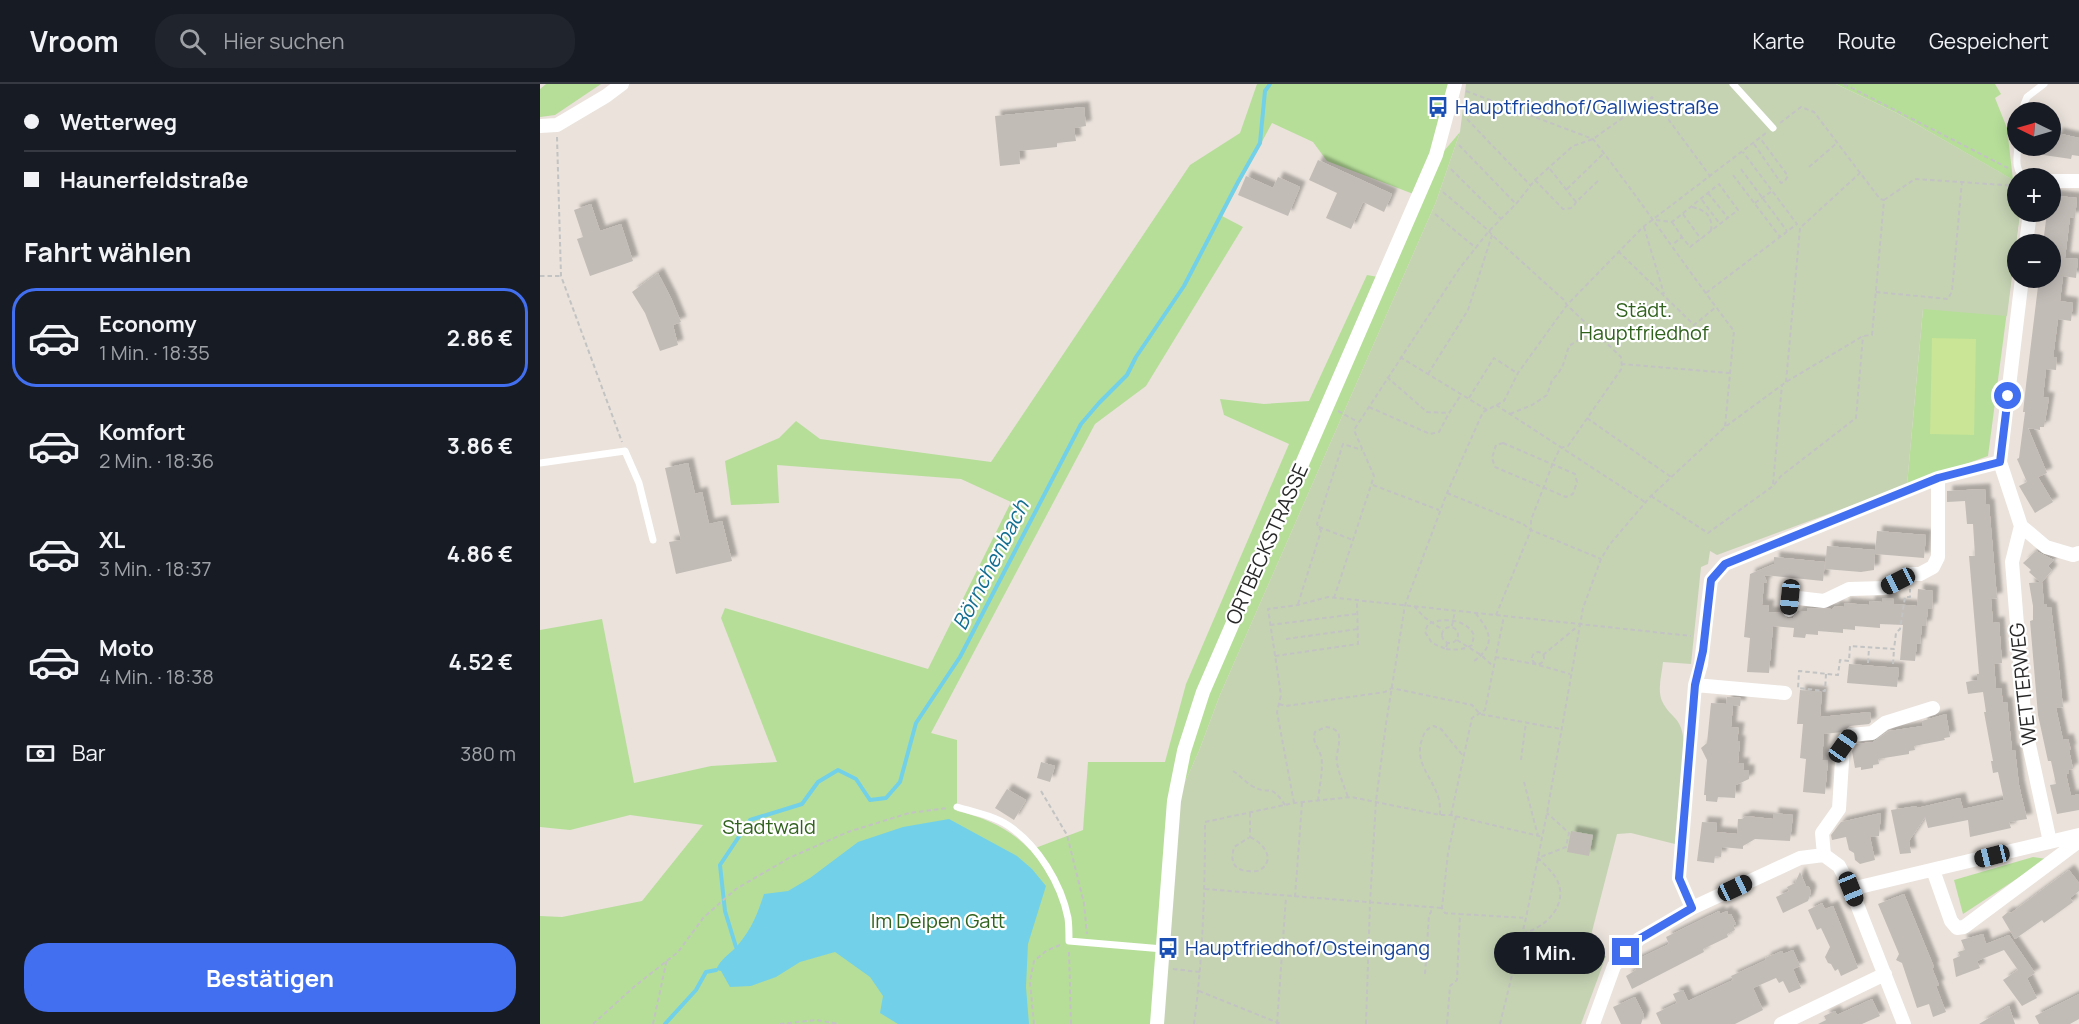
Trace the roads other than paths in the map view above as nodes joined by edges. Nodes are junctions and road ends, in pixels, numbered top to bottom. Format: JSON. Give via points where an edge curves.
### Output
{"nodes":[{"id":1,"x":622,"y":84,"type":"edge"},
{"id":2,"x":1733,"y":84,"type":"edge"},
{"id":3,"x":2044,"y":84,"type":"edge"},
{"id":4,"x":1455,"y":85,"type":"edge"},
{"id":5,"x":2025,"y":102,"type":"edge"},
{"id":6,"x":540,"y":126,"type":"edge"},
{"id":7,"x":1773,"y":128,"type":"road end"},
{"id":8,"x":2061,"y":181,"type":"edge"},
{"id":9,"x":2079,"y":181,"type":"edge"},
{"id":10,"x":2021,"y":288,"type":"edge"},
{"id":11,"x":2000,"y":462,"type":"junction"},
{"id":12,"x":540,"y":463,"type":"edge"},
{"id":13,"x":1938,"y":478,"type":"junction"},
{"id":14,"x":2022,"y":526,"type":"junction"},
{"id":15,"x":652,"y":540,"type":"dead end"},
{"id":16,"x":2079,"y":554,"type":"edge"},
{"id":17,"x":1789,"y":610,"type":"dead end"},
{"id":18,"x":1695,"y":685,"type":"junction"},
{"id":19,"x":1785,"y":693,"type":"dead end"},
{"id":20,"x":1933,"y":708,"type":"dead end"},
{"id":21,"x":957,"y":807,"type":"road end"},
{"id":22,"x":2079,"y":835,"type":"edge"},
{"id":23,"x":2079,"y":841,"type":"edge"},
{"id":24,"x":2050,"y":842,"type":"junction"},
{"id":25,"x":1824,"y":855,"type":"junction"},
{"id":26,"x":1933,"y":870,"type":"junction"},
{"id":27,"x":1851,"y":889,"type":"junction"},
{"id":28,"x":1692,"y":908,"type":"junction"},
{"id":29,"x":1163,"y":949,"type":"junction"},
{"id":30,"x":1885,"y":974,"type":"junction"},
{"id":31,"x":1157,"y":1024,"type":"edge"},
{"id":32,"x":1593,"y":1024,"type":"edge"},
{"id":33,"x":1781,"y":1024,"type":"edge"},
{"id":34,"x":1904,"y":1024,"type":"edge"}],
"edges":[{"from":1,"to":6,"type":"street","via":[[556,125]]},
{"from":2,"to":7,"type":"lane"},
{"from":3,"to":5,"type":"lane"},
{"from":4,"to":29,"type":"street","name":"ORTBECKSTRASSE","via":[[1436,155],[1203,692],[1184,751],[1174,801]]},
{"from":8,"to":9,"type":"street"},
{"from":10,"to":11,"type":"street"},
{"from":11,"to":13,"type":"street"},
{"from":11,"to":14,"type":"street"},
{"from":12,"to":15,"type":"lane","via":[[625,451],[639,483]]},
{"from":13,"to":17,"type":"street","via":[[1938,558],[1933,567],[1884,588],[1849,589],[1824,601],[1790,597]]},
{"from":13,"to":18,"type":"street","via":[[1725,564],[1711,580]]},
{"from":14,"to":16,"type":"street","via":[[2046,546]]},
{"from":14,"to":24,"type":"street","name":"WETTERWEG","via":[[2012,562],[2023,702]]},
{"from":18,"to":19,"type":"street"},
{"from":18,"to":28,"type":"street","via":[[1679,878]]},
{"from":20,"to":25,"type":"street","via":[[1885,723],[1872,733],[1851,735],[1843,746],[1839,809],[1822,833]]},
{"from":21,"to":29,"type":"lane","via":[[1008,825],[1026,840],[1044,862],[1058,889],[1068,917],[1069,941]]},
{"from":22,"to":24,"type":"street"},
{"from":23,"to":26,"type":"street","via":[[1964,927],[1957,928],[1951,921]]},
{"from":24,"to":26,"type":"street"},
{"from":25,"to":27,"type":"street","via":[[1839,866]]},
{"from":25,"to":28,"type":"street","via":[[1800,858]]},
{"from":26,"to":27,"type":"street"},
{"from":27,"to":30,"type":"street"},
{"from":28,"to":32,"type":"street","via":[[1639,939],[1614,966]]},
{"from":29,"to":31,"type":"street","name":"ORTBECKSTRASSE"},
{"from":30,"to":33,"type":"street"},
{"from":30,"to":34,"type":"street"}]}
